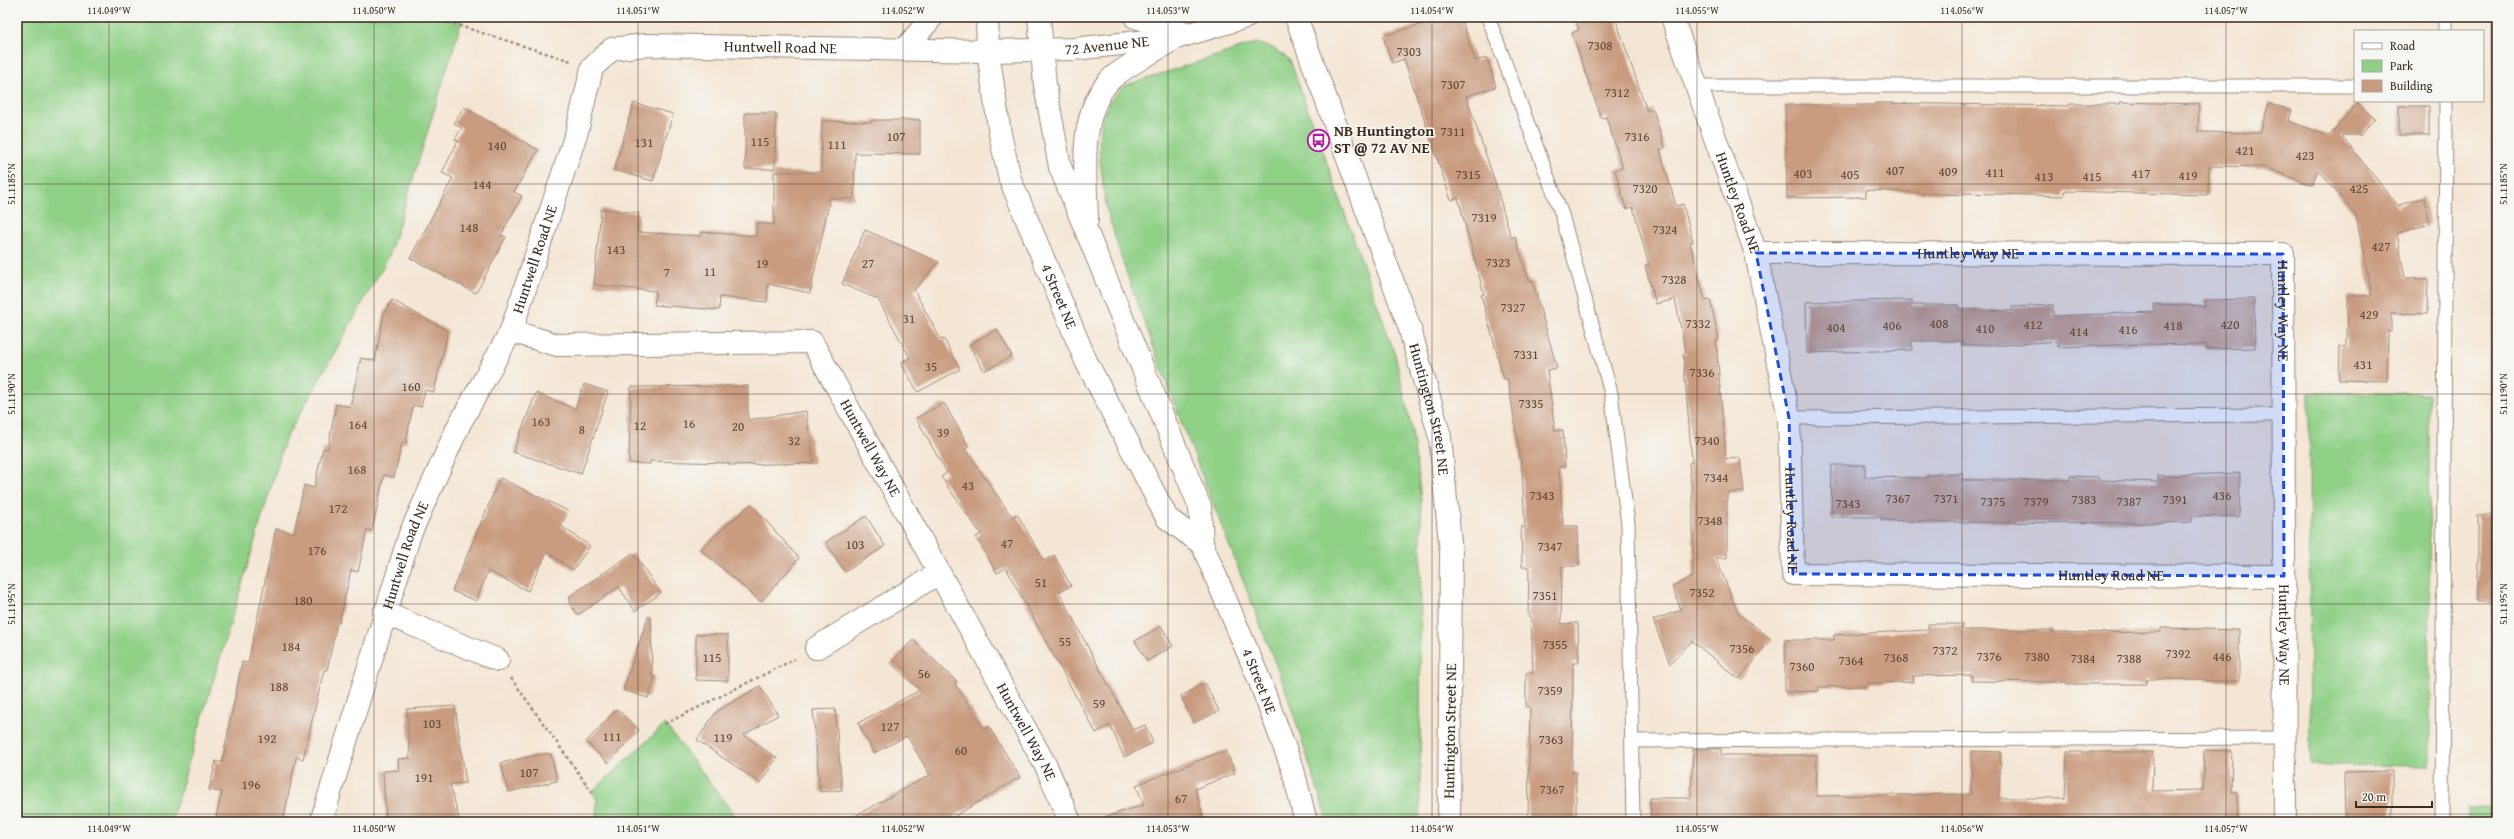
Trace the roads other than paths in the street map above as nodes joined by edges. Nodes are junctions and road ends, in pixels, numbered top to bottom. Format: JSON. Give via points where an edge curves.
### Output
{"nodes":[{"id":1,"x":932,"y":17,"type":"edge"},
{"id":2,"x":987,"y":17,"type":"edge"},
{"id":3,"x":1026,"y":17,"type":"edge"},
{"id":4,"x":1039,"y":17,"type":"edge"},
{"id":5,"x":1136,"y":17,"type":"edge"},
{"id":6,"x":1246,"y":17,"type":"edge"},
{"id":7,"x":1296,"y":17,"type":"edge"},
{"id":8,"x":1488,"y":17,"type":"edge"},
{"id":9,"x":1672,"y":17,"type":"edge"},
{"id":10,"x":2445,"y":17,"type":"edge"},
{"id":11,"x":2446,"y":30,"type":"edge"},
{"id":12,"x":1182,"y":35,"type":"junction"},
{"id":13,"x":904,"y":50,"type":"junction"},
{"id":14,"x":1041,"y":50,"type":"junction"},
{"id":15,"x":988,"y":51,"type":"junction"},
{"id":16,"x":1697,"y":86,"type":"junction"},
{"id":17,"x":2354,"y":86,"type":"edge"},
{"id":18,"x":2446,"y":102,"type":"edge"},
{"id":19,"x":1087,"y":232,"type":"junction"},
{"id":20,"x":1756,"y":253,"type":"junction"},
{"id":21,"x":511,"y":331,"type":"junction"},
{"id":22,"x":2285,"y":415,"type":"junction"},
{"id":23,"x":1789,"y":418,"type":"junction"},
{"id":24,"x":1202,"y":544,"type":"junction"},
{"id":25,"x":939,"y":573,"type":"junction"},
{"id":26,"x":2284,"y":576,"type":"junction"},
{"id":27,"x":384,"y":613,"type":"junction"},
{"id":28,"x":816,"y":648,"type":"road end"},
{"id":29,"x":498,"y":660,"type":"road end"},
{"id":30,"x":2284,"y":738,"type":"junction"},
{"id":31,"x":1633,"y":741,"type":"junction"},
{"id":32,"x":321,"y":822,"type":"edge"},
{"id":33,"x":1070,"y":822,"type":"edge"},
{"id":34,"x":1306,"y":822,"type":"edge"},
{"id":35,"x":1449,"y":822,"type":"edge"},
{"id":36,"x":1633,"y":822,"type":"edge"},
{"id":37,"x":2285,"y":822,"type":"edge"},
{"id":38,"x":2442,"y":822,"type":"edge"}],
"edges":[{"from":1,"to":13,"type":"street"},
{"from":2,"to":15,"type":"street","name":"4 Street NE"},
{"from":3,"to":14,"type":"street"},
{"from":4,"to":14,"type":"street","name":"4 Street NE"},
{"from":5,"to":12,"type":"street"},
{"from":6,"to":12,"type":"street","name":"72 Avenue NE"},
{"from":7,"to":35,"type":"street","name":"Huntington Street NE","via":[[1409,326],[1440,438],[1452,553]]},
{"from":8,"to":31,"type":"lane","via":[[1562,216],[1611,393],[1628,524]]},
{"from":9,"to":16,"type":"street","name":"Huntley Road NE"},
{"from":10,"to":11,"type":"lane"},
{"from":12,"to":14,"type":"street","name":"72 Avenue NE","via":[[1074,49]]},
{"from":12,"to":19,"type":"street","via":[[1111,79],[1098,95],[1089,123]]},
{"from":13,"to":15,"type":"street","name":"Huntwell Road NE"},
{"from":13,"to":21,"type":"street","name":"Huntwell Road NE","via":[[645,45],[612,49],[592,68],[577,131]]},
{"from":14,"to":15,"type":"street","name":"72 Avenue NE"},
{"from":14,"to":19,"type":"street","name":"4 Street NE","via":[[1060,167]]},
{"from":15,"to":24,"type":"street","name":"4 Street NE","via":[[1000,134],[1010,179],[1086,361],[1167,518]]},
{"from":16,"to":17,"type":"lane"},
{"from":16,"to":20,"type":"street","name":"Huntley Road NE"},
{"from":18,"to":38,"type":"lane"},
{"from":19,"to":24,"type":"street","name":"4 Street NE","via":[[1200,507]]},
{"from":20,"to":22,"type":"street","name":"Huntley Way NE","via":[[2283,254]]},
{"from":20,"to":23,"type":"street","name":"Huntley Road NE"},
{"from":21,"to":25,"type":"street","name":"Huntwell Way NE","via":[[558,345],[812,342]]},
{"from":21,"to":27,"type":"street","name":"Huntwell Road NE","via":[[459,425],[410,534]]},
{"from":22,"to":23,"type":"lane"},
{"from":22,"to":26,"type":"street","name":"Huntley Way NE"},
{"from":23,"to":26,"type":"street","name":"Huntley Road NE","via":[[1793,574]]},
{"from":24,"to":34,"type":"street","name":"4 Street NE","via":[[1288,756]]},
{"from":25,"to":28,"type":"street"},
{"from":25,"to":33,"type":"street","name":"Huntwell Way NE","via":[[1047,768]]},
{"from":26,"to":30,"type":"street","name":"Huntley Way NE"},
{"from":27,"to":29,"type":"street"},
{"from":27,"to":32,"type":"street","name":"Huntwell Road NE"},
{"from":30,"to":31,"type":"lane"},
{"from":30,"to":37,"type":"street","name":"Huntley Way NE"},
{"from":31,"to":36,"type":"lane"}]}
